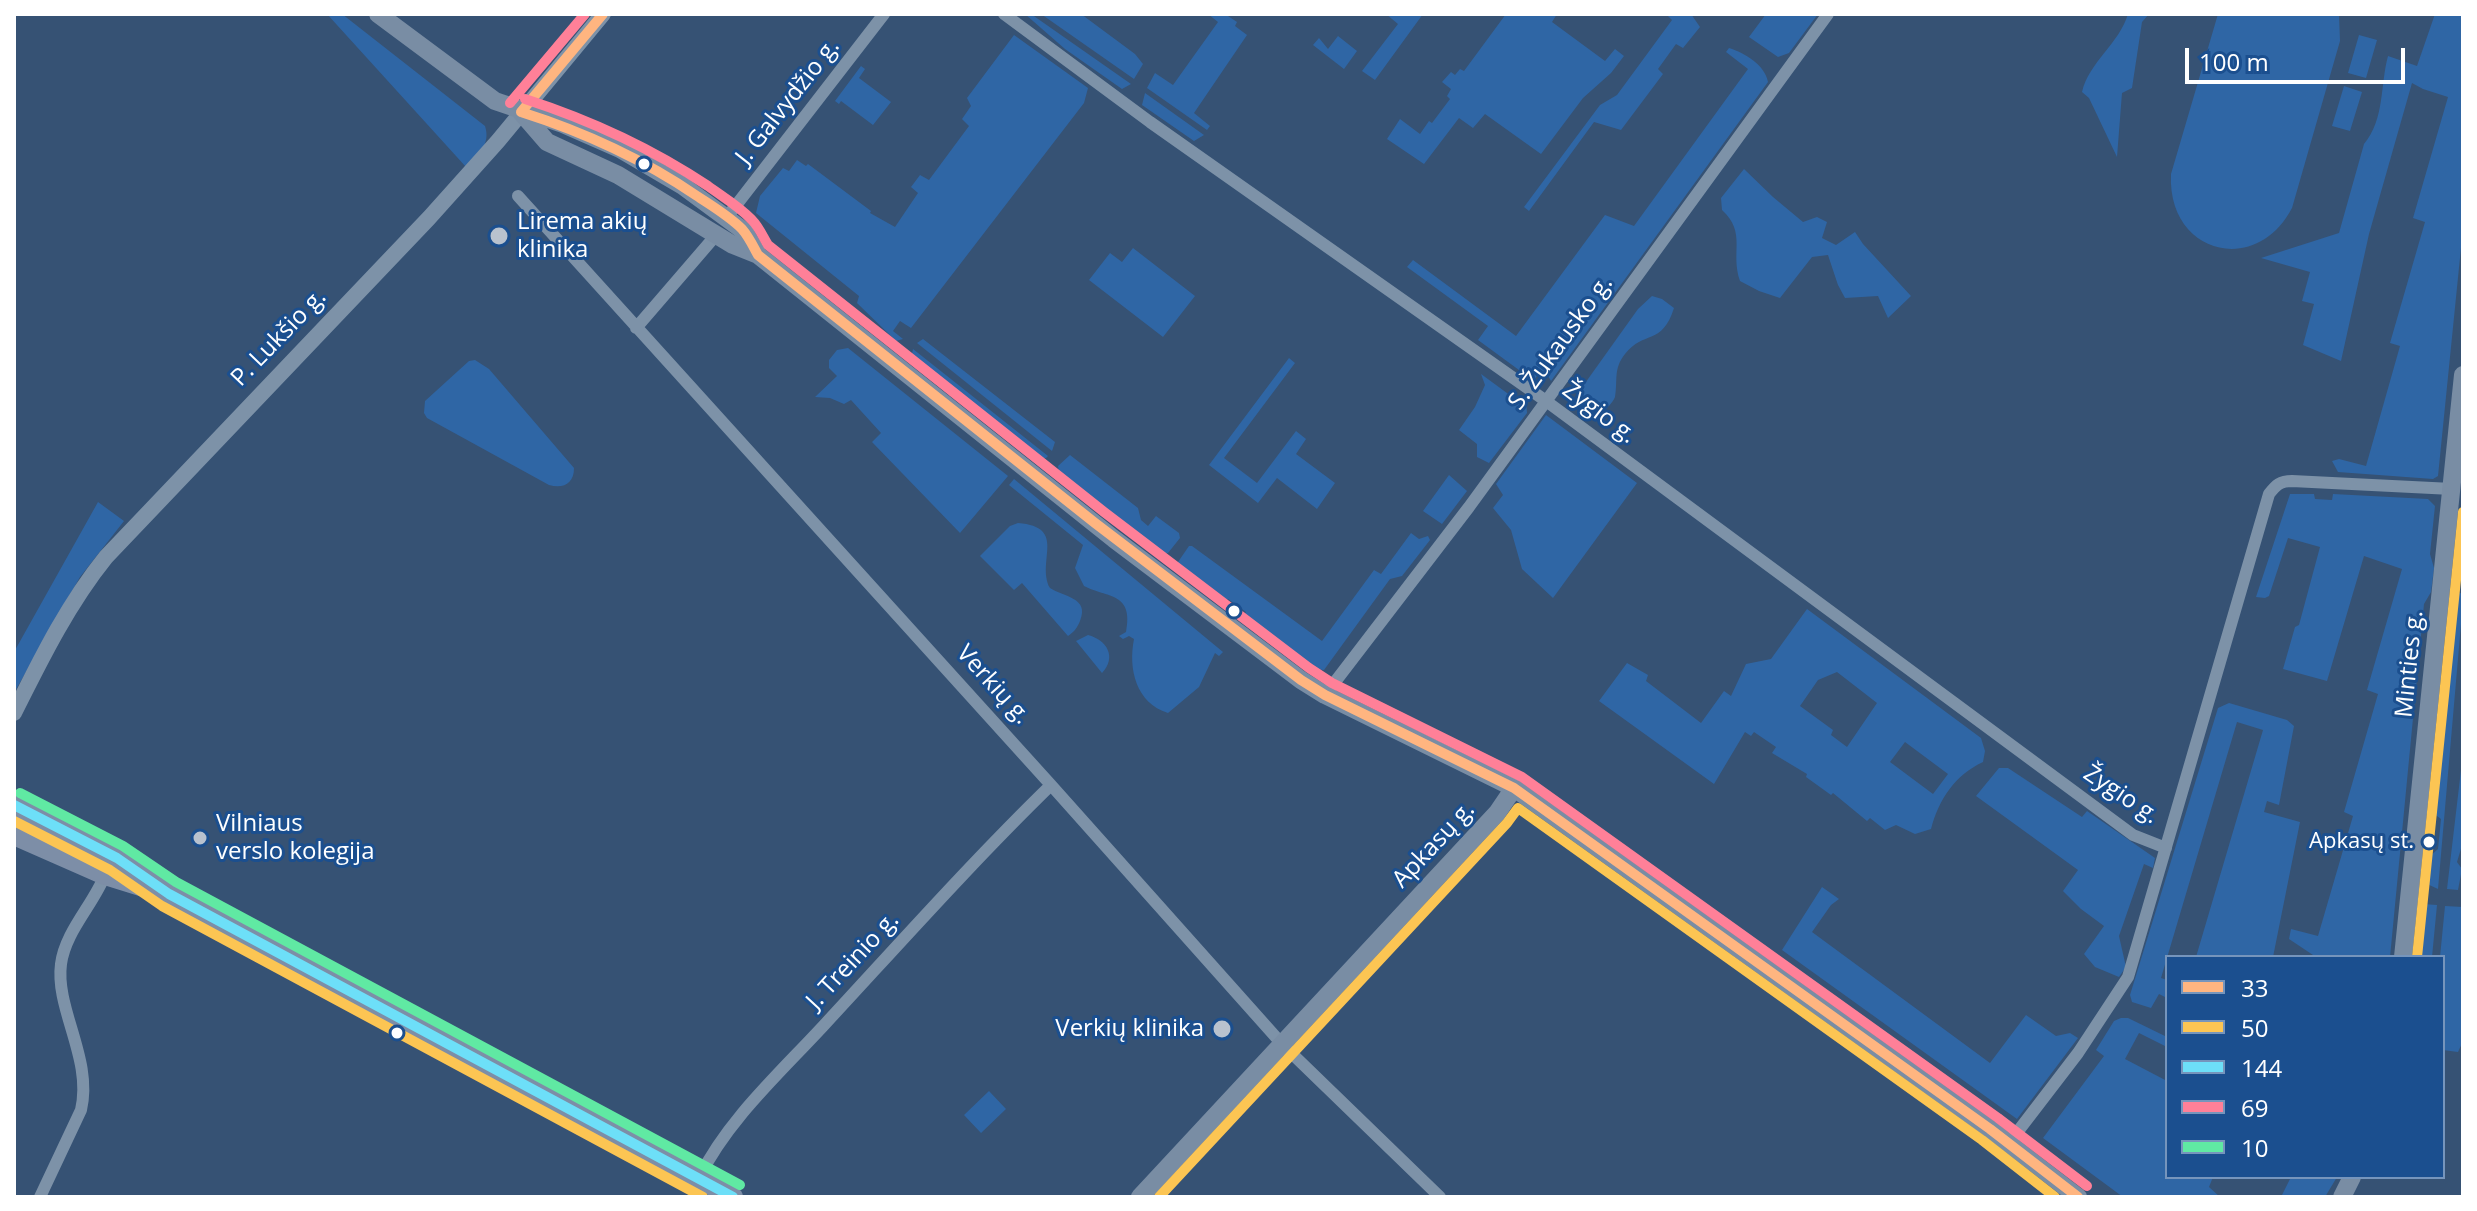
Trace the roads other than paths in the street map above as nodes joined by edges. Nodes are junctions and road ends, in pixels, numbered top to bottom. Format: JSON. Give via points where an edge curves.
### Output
{"nodes":[{"id":1,"x":378,"y":14,"type":"edge"},
{"id":2,"x":603,"y":14,"type":"edge"},
{"id":3,"x":884,"y":14,"type":"edge"},
{"id":4,"x":1004,"y":14,"type":"edge"},
{"id":5,"x":1828,"y":14,"type":"edge"},
{"id":6,"x":521,"y":112,"type":"junction"},
{"id":7,"x":518,"y":196,"type":"dead end"},
{"id":8,"x":727,"y":217,"type":"junction"},
{"id":9,"x":717,"y":234,"type":"junction"},
{"id":10,"x":758,"y":255,"type":"junction"},
{"id":11,"x":636,"y":328,"type":"junction"},
{"id":12,"x":2463,"y":375,"type":"edge"},
{"id":13,"x":1546,"y":401,"type":"junction"},
{"id":14,"x":2452,"y":489,"type":"junction"},
{"id":15,"x":1325,"y":695,"type":"junction"},
{"id":16,"x":14,"y":713,"type":"edge"},
{"id":17,"x":1051,"y":785,"type":"junction"},
{"id":18,"x":1514,"y":788,"type":"junction"},
{"id":19,"x":14,"y":805,"type":"edge"},
{"id":20,"x":14,"y":835,"type":"edge"},
{"id":21,"x":2166,"y":848,"type":"junction"},
{"id":22,"x":105,"y":875,"type":"junction"},
{"id":23,"x":169,"y":894,"type":"junction"},
{"id":24,"x":2403,"y":955,"type":"edge"},
{"id":25,"x":1282,"y":1044,"type":"junction"},
{"id":26,"x":2009,"y":1143,"type":"junction"},
{"id":27,"x":699,"y":1178,"type":"junction"},
{"id":28,"x":2351,"y":1179,"type":"edge"},
{"id":29,"x":40,"y":1197,"type":"edge"},
{"id":30,"x":733,"y":1197,"type":"edge"},
{"id":31,"x":1140,"y":1197,"type":"edge"},
{"id":32,"x":1440,"y":1197,"type":"edge"},
{"id":33,"x":2078,"y":1197,"type":"edge"},
{"id":34,"x":2342,"y":1197,"type":"edge"}],
"edges":[{"from":1,"to":6,"type":"main road","via":[[495,101]]},
{"from":2,"to":6,"type":"street","name":"P. Lukšio g."},
{"from":3,"to":8,"type":"street","name":"J. Galvydžio g."},
{"from":4,"to":13,"type":"street","name":"Žygio g."},
{"from":5,"to":13,"type":"street","name":"S. Žukausko g."},
{"from":6,"to":8,"type":"main road","via":[[620,149]]},
{"from":6,"to":9,"type":"main road","via":[[547,142],[618,175]]},
{"from":6,"to":16,"type":"street","name":"P. Lukšio g.","via":[[429,218],[106,557],[64,619]]},
{"from":7,"to":11,"type":"street","name":"Verkių g."},
{"from":8,"to":10,"type":"main road","via":[[744,231]]},
{"from":9,"to":10,"type":"main road"},
{"from":9,"to":11,"type":"street"},
{"from":10,"to":15,"type":"main road","via":[[1114,539]]},
{"from":11,"to":17,"type":"street","name":"Verkių g."},
{"from":12,"to":14,"type":"main road","name":"Minties g."},
{"from":13,"to":15,"type":"street","name":"S. Žukausko g."},
{"from":13,"to":21,"type":"street","name":"Žygio g.","via":[[2133,835]]},
{"from":14,"to":21,"type":"street","name":"Žygio g.","via":[[2292,481],[2275,487]]},
{"from":14,"to":24,"type":"main road","name":"Minties g."},
{"from":15,"to":18,"type":"main road"},
{"from":17,"to":25,"type":"street","name":"Verkių g."},
{"from":17,"to":27,"type":"street","name":"J. Treinio g.","via":[[766,1088],[711,1153]]},
{"from":18,"to":25,"type":"main road","name":"Apkasų g.","via":[[1497,813]]},
{"from":18,"to":26,"type":"main road"},
{"from":19,"to":23,"type":"main road","via":[[117,858]]},
{"from":20,"to":22,"type":"main road"},
{"from":21,"to":26,"type":"street","name":"Žygio g.","via":[[2128,977],[2072,1062]]},
{"from":22,"to":23,"type":"main road"},
{"from":22,"to":29,"type":"street","via":[[61,961],[83,1098]]},
{"from":23,"to":27,"type":"main road"},
{"from":25,"to":31,"type":"main road","name":"Apkasų g."},
{"from":25,"to":32,"type":"street","name":"Verkių g."},
{"from":26,"to":33,"type":"main road"},
{"from":27,"to":30,"type":"main road"},
{"from":28,"to":34,"type":"main road"}]}
